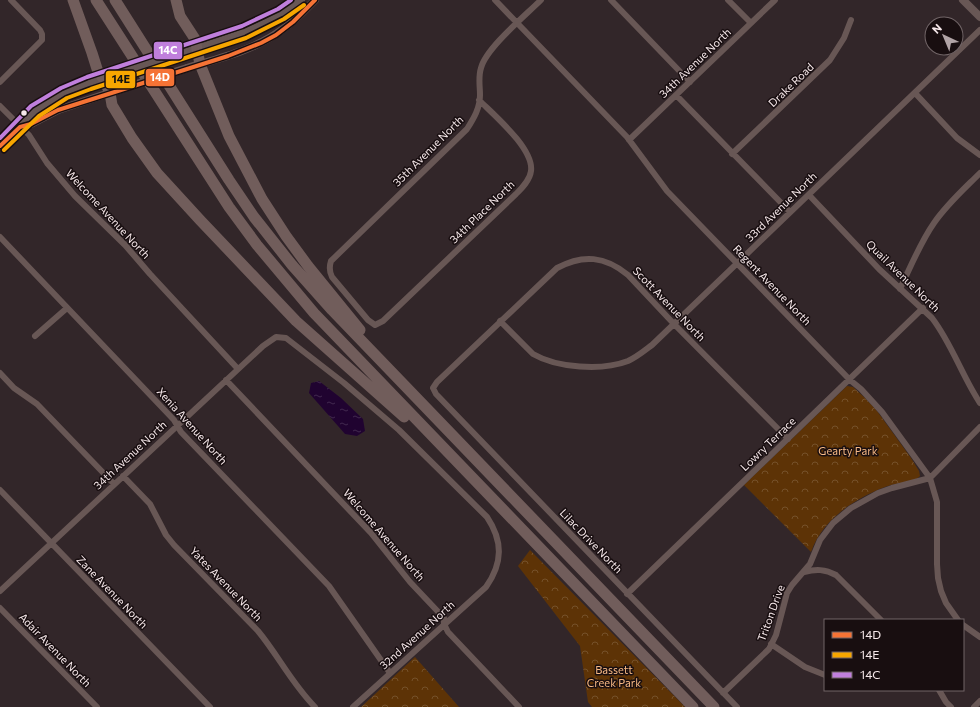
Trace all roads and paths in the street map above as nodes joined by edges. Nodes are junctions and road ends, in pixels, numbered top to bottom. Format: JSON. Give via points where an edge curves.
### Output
{"nodes":[{"id":1,"x":11,"y":0,"type":"edge"},
{"id":2,"x":73,"y":0,"type":"edge"},
{"id":3,"x":96,"y":0,"type":"edge"},
{"id":4,"x":116,"y":0,"type":"edge"},
{"id":5,"x":301,"y":0,"type":"edge"},
{"id":6,"x":315,"y":0,"type":"edge"},
{"id":7,"x":495,"y":0,"type":"edge"},
{"id":8,"x":542,"y":0,"type":"edge"},
{"id":9,"x":611,"y":0,"type":"edge"},
{"id":10,"x":728,"y":0,"type":"edge"},
{"id":11,"x":775,"y":0,"type":"edge"},
{"id":12,"x":963,"y":0,"type":"edge"},
{"id":13,"x":175,"y":2,"type":"edge"},
{"id":14,"x":980,"y":17,"type":"edge"},
{"id":15,"x":851,"y":20,"type":"dead end"},
{"id":16,"x":518,"y":23,"type":"junction"},
{"id":17,"x":751,"y":23,"type":"junction"},
{"id":18,"x":980,"y":30,"type":"edge"},
{"id":19,"x":196,"y":48,"type":"junction"},
{"id":20,"x":200,"y":64,"type":"junction"},
{"id":21,"x":103,"y":78,"type":"junction"},
{"id":22,"x":0,"y":82,"type":"edge"},
{"id":23,"x":690,"y":82,"type":"junction"},
{"id":24,"x":110,"y":93,"type":"junction"},
{"id":25,"x":915,"y":93,"type":"junction"},
{"id":26,"x":676,"y":96,"type":"junction"},
{"id":27,"x":480,"y":100,"type":"junction"},
{"id":28,"x":0,"y":106,"type":"edge"},
{"id":29,"x":20,"y":127,"type":"junction"},
{"id":30,"x":629,"y":140,"type":"junction"},
{"id":31,"x":0,"y":146,"type":"edge"},
{"id":32,"x":732,"y":154,"type":"junction"},
{"id":33,"x":980,"y":155,"type":"edge"},
{"id":34,"x":980,"y":173,"type":"edge"},
{"id":35,"x":809,"y":195,"type":"junction"},
{"id":36,"x":790,"y":212,"type":"junction"},
{"id":37,"x":0,"y":237,"type":"edge"},
{"id":38,"x":737,"y":264,"type":"junction"},
{"id":39,"x":900,"y":288,"type":"junction"},
{"id":40,"x":68,"y":308,"type":"junction"},
{"id":41,"x":923,"y":308,"type":"junction"},
{"id":42,"x":500,"y":321,"type":"junction"},
{"id":43,"x":674,"y":324,"type":"junction"},
{"id":44,"x":375,"y":325,"type":"joint"},
{"id":45,"x":36,"y":336,"type":"dead end"},
{"id":46,"x":238,"y":370,"type":"junction"},
{"id":47,"x":0,"y":373,"type":"edge"},
{"id":48,"x":226,"y":380,"type":"junction"},
{"id":49,"x":850,"y":380,"type":"junction"},
{"id":50,"x":404,"y":385,"type":"junction"},
{"id":51,"x":433,"y":388,"type":"joint"},
{"id":52,"x":980,"y":403,"type":"edge"},
{"id":53,"x":177,"y":426,"type":"junction"},
{"id":54,"x":980,"y":428,"type":"edge"},
{"id":55,"x":788,"y":439,"type":"junction"},
{"id":56,"x":469,"y":474,"type":"junction"},
{"id":57,"x":123,"y":476,"type":"junction"},
{"id":58,"x":930,"y":478,"type":"junction"},
{"id":59,"x":114,"y":484,"type":"junction"},
{"id":60,"x":0,"y":490,"type":"edge"},
{"id":61,"x":51,"y":543,"type":"junction"},
{"id":62,"x":804,"y":572,"type":"junction"},
{"id":63,"x":492,"y":577,"type":"joint"},
{"id":64,"x":0,"y":591,"type":"edge"},
{"id":65,"x":627,"y":594,"type":"junction"},
{"id":66,"x":0,"y":608,"type":"edge"},
{"id":67,"x":880,"y":619,"type":"edge"},
{"id":68,"x":957,"y":619,"type":"edge"},
{"id":69,"x":444,"y":624,"type":"junction"},
{"id":70,"x":964,"y":626,"type":"edge"},
{"id":71,"x":980,"y":637,"type":"edge"},
{"id":72,"x":771,"y":644,"type":"junction"},
{"id":73,"x":390,"y":673,"type":"junction"},
{"id":74,"x":824,"y":675,"type":"edge"},
{"id":75,"x":940,"y":691,"type":"edge"},
{"id":76,"x":723,"y":693,"type":"junction"},
{"id":77,"x":980,"y":701,"type":"edge"},
{"id":78,"x":96,"y":707,"type":"edge"},
{"id":79,"x":210,"y":707,"type":"edge"},
{"id":80,"x":315,"y":707,"type":"edge"},
{"id":81,"x":353,"y":707,"type":"edge"},
{"id":82,"x":519,"y":707,"type":"edge"},
{"id":83,"x":694,"y":707,"type":"edge"},
{"id":84,"x":714,"y":707,"type":"edge"},
{"id":85,"x":737,"y":707,"type":"edge"},
{"id":86,"x":951,"y":707,"type":"edge"},
{"id":87,"x":974,"y":707,"type":"edge"}],
"edges":[{"from":1,"to":22,"type":"street","via":[[40,30],[42,40]]},
{"from":2,"to":21,"type":"highway","via":[[98,72]]},
{"from":3,"to":56,"type":"highway","via":[[257,246],[314,313]]},
{"from":4,"to":50,"type":"highway","via":[[228,180],[254,217],[332,310]]},
{"from":5,"to":19,"type":"street","via":[[288,11],[256,28]]},
{"from":6,"to":20,"type":"street","via":[[293,22],[261,43]]},
{"from":7,"to":16,"type":"street","name":"Regent Avenue North"},
{"from":8,"to":16,"type":"street","name":"35th Avenue North"},
{"from":9,"to":23,"type":"street"},
{"from":10,"to":17,"type":"street"},
{"from":11,"to":17,"type":"street","name":"34th Avenue North"},
{"from":12,"to":14,"type":"street"},
{"from":13,"to":19,"type":"highway","via":[[195,40]]},
{"from":15,"to":32,"type":"street","name":"Drake Road","via":[[844,38],[830,60]]},
{"from":16,"to":27,"type":"street","name":"35th Avenue North","via":[[493,47],[483,61],[479,77]]},
{"from":16,"to":30,"type":"street","name":"Regent Avenue North"},
{"from":17,"to":23,"type":"street","name":"34th Avenue North"},
{"from":18,"to":25,"type":"street","name":"33rd Avenue North"},
{"from":19,"to":20,"type":"highway"},
{"from":19,"to":21,"type":"street","bridge":true},
{"from":20,"to":24,"type":"street","bridge":true},
{"from":20,"to":50,"type":"highway","via":[[228,136],[270,212],[308,266]]},
{"from":21,"to":24,"type":"highway"},
{"from":21,"to":29,"type":"street","via":[[56,98],[35,111]]},
{"from":23,"to":26,"type":"street","name":"34th Avenue North"},
{"from":24,"to":29,"type":"street","via":[[58,110]]},
{"from":24,"to":56,"type":"highway","via":[[112,105],[135,143],[162,179],[195,215],[296,321],[399,412],[433,446]]},
{"from":25,"to":33,"type":"street","via":[[957,138]]},
{"from":25,"to":35,"type":"street","name":"33rd Avenue North"},
{"from":26,"to":30,"type":"street","name":"34th Avenue North"},
{"from":26,"to":32,"type":"street"},
{"from":27,"to":44,"type":"street","name":"35th Avenue North","via":[[474,119],[467,129],[334,257],[329,266],[332,277]]},
{"from":27,"to":44,"type":"street","name":"34th Place North","via":[[529,154],[531,171],[528,178],[519,191],[383,322]]},
{"from":28,"to":29,"type":"street","name":"Welcome Avenue North"},
{"from":29,"to":31,"type":"street"},
{"from":29,"to":46,"type":"street","name":"Welcome Avenue North","via":[[29,135],[47,163],[75,196],[126,245]]},
{"from":30,"to":38,"type":"street","name":"Regent Avenue North","via":[[667,191]]},
{"from":32,"to":36,"type":"street"},
{"from":34,"to":39,"type":"street","via":[[934,222]]},
{"from":35,"to":36,"type":"street","name":"33rd Avenue North"},
{"from":35,"to":39,"type":"street","name":"Quail Avenue North"},
{"from":36,"to":38,"type":"street","name":"33rd Avenue North"},
{"from":37,"to":40,"type":"street","name":"Xenia Avenue North"},
{"from":38,"to":43,"type":"street","name":"33rd Avenue North"},
{"from":38,"to":49,"type":"street","name":"Regent Avenue North"},
{"from":39,"to":41,"type":"street","name":"Quail Avenue North"},
{"from":40,"to":45,"type":"street"},
{"from":40,"to":53,"type":"street","name":"Xenia Avenue North"},
{"from":41,"to":49,"type":"street","name":"Lowry Terrace"},
{"from":41,"to":52,"type":"street","name":"Quail Avenue North","via":[[939,327]]},
{"from":42,"to":43,"type":"street","name":"33rd Avenue North","via":[[527,349],[540,358],[588,367],[602,367],[629,361],[652,345]]},
{"from":42,"to":43,"type":"street","name":"Scott Avenue North","via":[[557,268],[567,262],[588,259],[600,260],[620,268]]},
{"from":42,"to":51,"type":"street","name":"Scott Avenue North","via":[[439,379]]},
{"from":43,"to":55,"type":"street","name":"Scott Avenue North"},
{"from":46,"to":48,"type":"street","name":"34th Avenue North"},
{"from":46,"to":63,"type":"street","name":"34th Avenue North","via":[[263,346],[281,337],[290,341],[378,411],[487,517],[494,527],[499,552]]},
{"from":47,"to":59,"type":"street","via":[[14,388],[37,404]]},
{"from":48,"to":53,"type":"street","name":"34th Avenue North"},
{"from":48,"to":69,"type":"street","name":"Welcome Avenue North","via":[[371,533],[410,582],[444,618]]},
{"from":49,"to":55,"type":"street","name":"Lowry Terrace"},
{"from":49,"to":58,"type":"street","name":"Regent Avenue North","via":[[882,412]]},
{"from":50,"to":84,"type":"highway"},
{"from":51,"to":65,"type":"street","name":"Lilac Drive North"},
{"from":53,"to":57,"type":"street","name":"34th Avenue North"},
{"from":53,"to":73,"type":"street","name":"Xenia Avenue North","via":[[329,586]]},
{"from":54,"to":58,"type":"street"},
{"from":55,"to":65,"type":"street","name":"Lowry Terrace"},
{"from":56,"to":83,"type":"highway"},
{"from":57,"to":59,"type":"street","name":"34th Avenue North"},
{"from":57,"to":80,"type":"street","name":"Yates Avenue North","via":[[150,504],[174,545],[258,630],[293,683]]},
{"from":58,"to":62,"type":"street","name":"Triton Drive","via":[[878,493],[840,516],[826,530]]},
{"from":58,"to":68,"type":"street","name":"Regent Avenue North","via":[[937,502],[938,578],[946,603]]},
{"from":59,"to":61,"type":"street","name":"34th Avenue North"},
{"from":60,"to":61,"type":"street","name":"Zane Avenue North"},
{"from":61,"to":64,"type":"street","name":"34th Avenue North"},
{"from":61,"to":79,"type":"street","name":"Zane Avenue North"},
{"from":62,"to":67,"type":"street","via":[[821,569],[836,574]]},
{"from":62,"to":72,"type":"street","name":"Triton Drive","via":[[788,593]]},
{"from":63,"to":69,"type":"street","name":"32nd Avenue North","via":[[486,586]]},
{"from":65,"to":76,"type":"street","name":"Lilac Drive North"},
{"from":66,"to":78,"type":"street","name":"Adair Avenue North"},
{"from":69,"to":73,"type":"street","name":"32nd Avenue North"},
{"from":69,"to":82,"type":"street","name":"Welcome Avenue North","via":[[448,632]]},
{"from":70,"to":71,"type":"street"},
{"from":72,"to":74,"type":"street","via":[[804,667]]},
{"from":72,"to":76,"type":"street","name":"Triton Drive","via":[[769,649]]},
{"from":73,"to":81,"type":"street","name":"32nd Avenue North"},
{"from":75,"to":86,"type":"street"},
{"from":76,"to":85,"type":"street","name":"Lilac Drive North"},
{"from":77,"to":87,"type":"street"}]}
